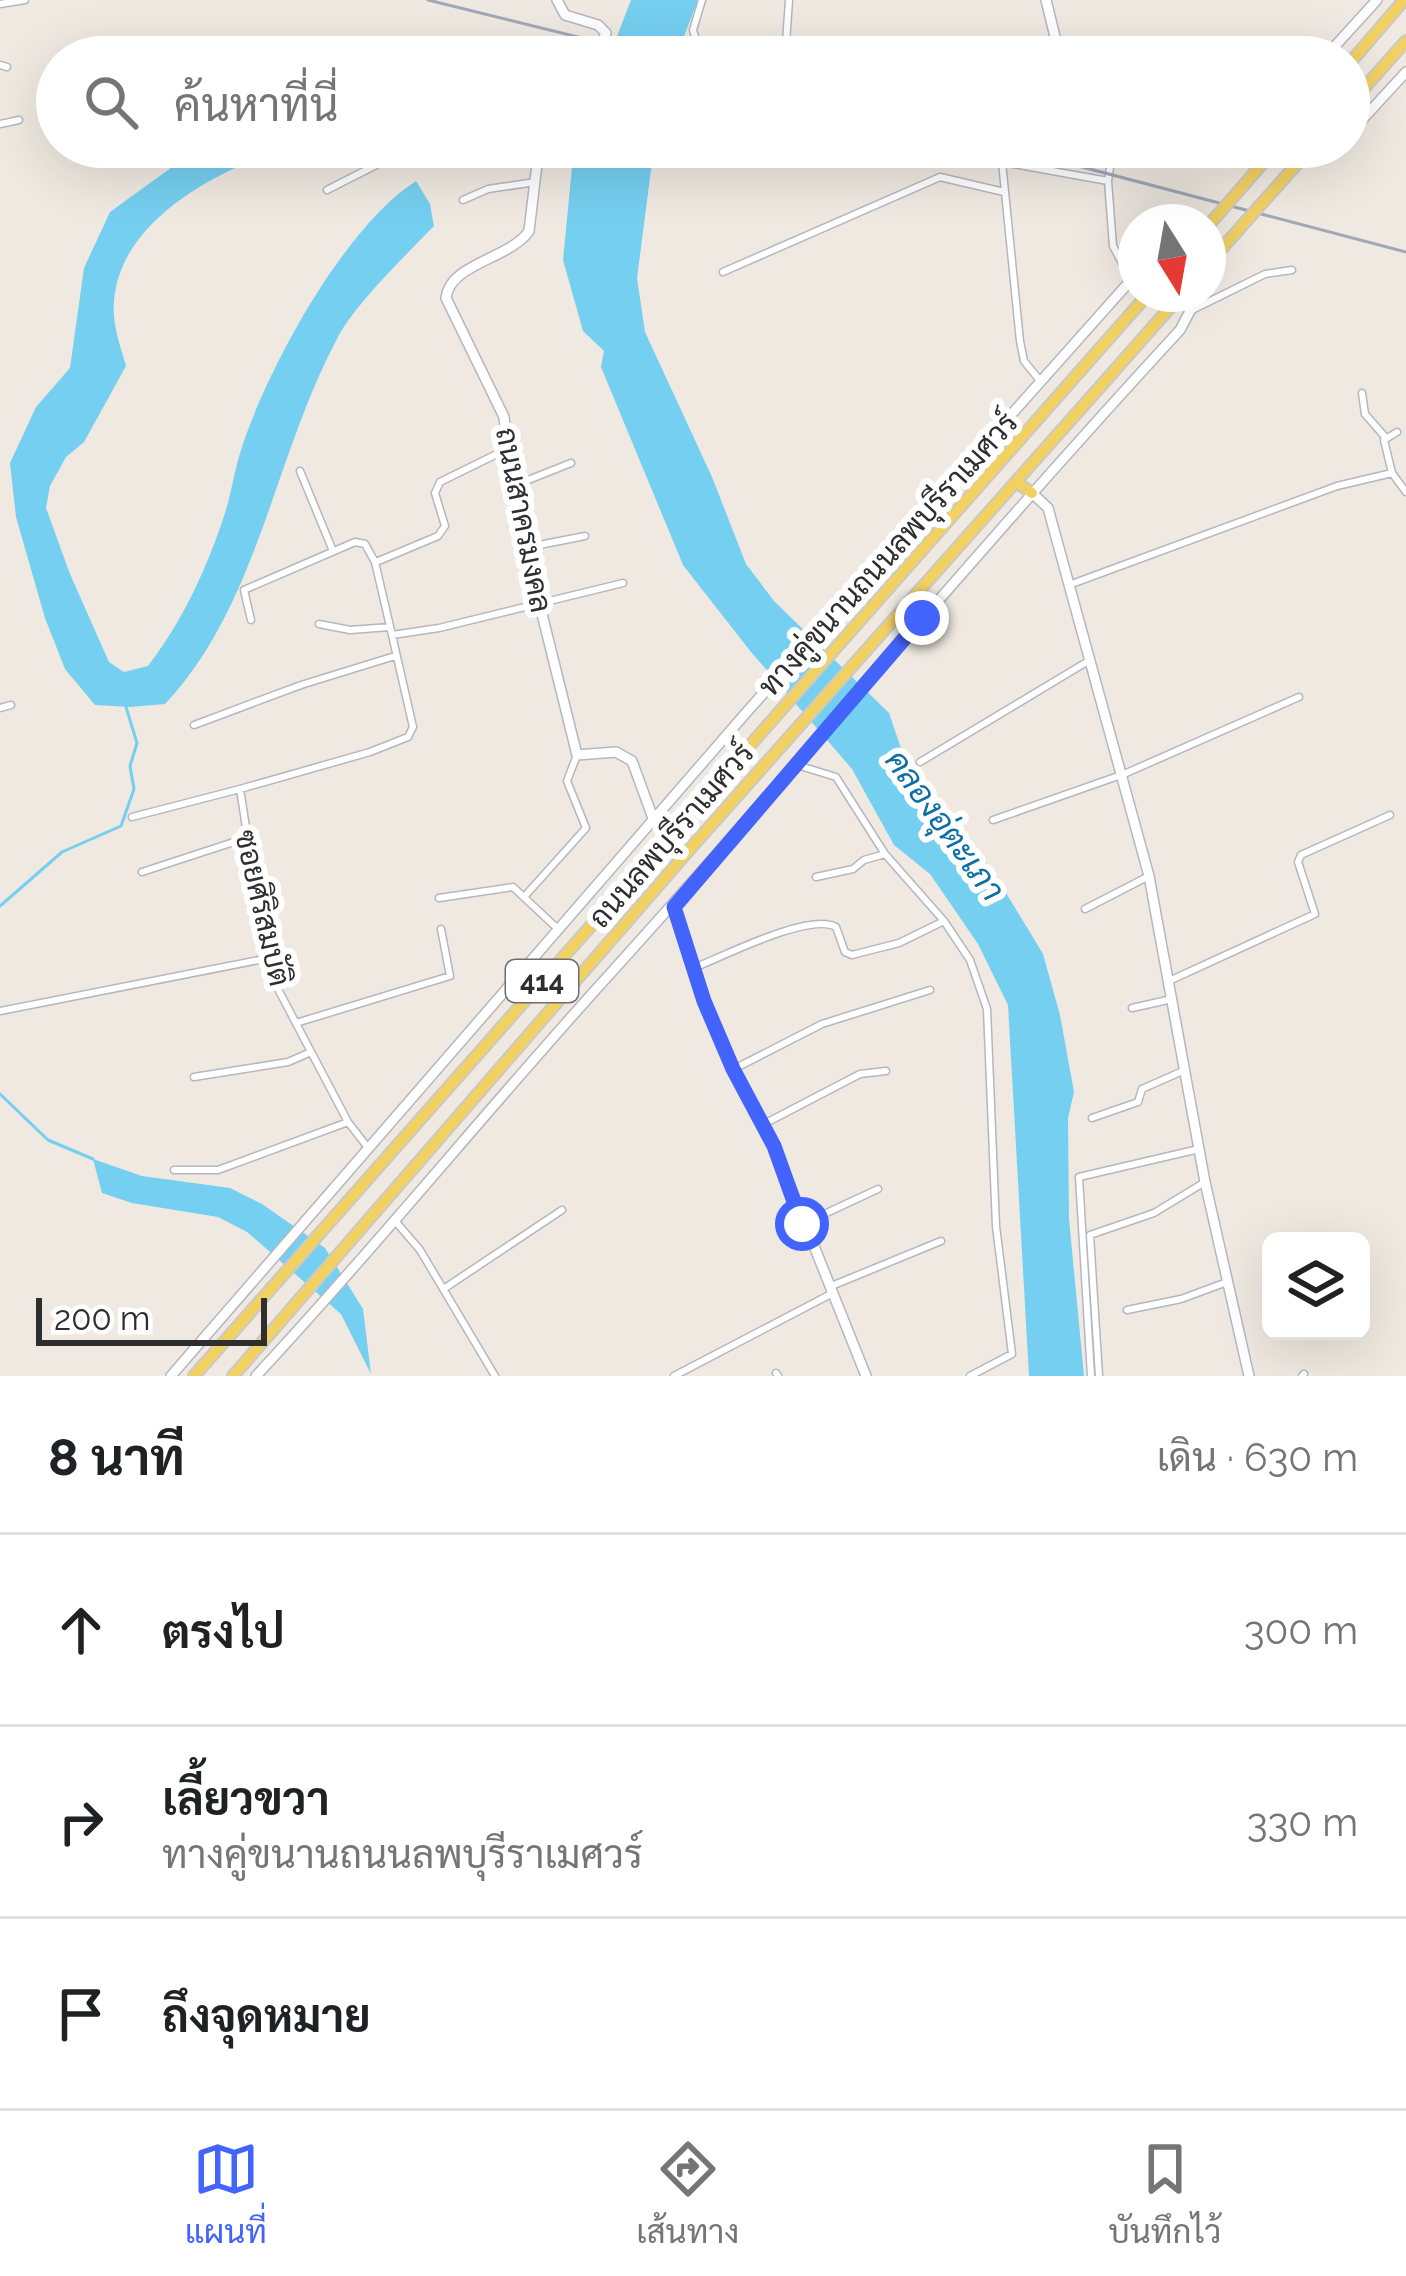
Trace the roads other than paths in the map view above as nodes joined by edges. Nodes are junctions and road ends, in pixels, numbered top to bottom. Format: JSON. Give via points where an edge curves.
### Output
{"nodes":[{"id":1,"x":25,"y":0,"type":"edge"},
{"id":2,"x":557,"y":0,"type":"edge"},
{"id":3,"x":703,"y":0,"type":"edge"},
{"id":4,"x":789,"y":0,"type":"edge"},
{"id":5,"x":1046,"y":0,"type":"edge"},
{"id":6,"x":1376,"y":0,"type":"edge"},
{"id":7,"x":1402,"y":2,"type":"edge"},
{"id":8,"x":0,"y":4,"type":"edge"},
{"id":9,"x":605,"y":36,"type":"edge"},
{"id":10,"x":695,"y":36,"type":"edge"},
{"id":11,"x":786,"y":36,"type":"edge"},
{"id":12,"x":1055,"y":36,"type":"edge"},
{"id":13,"x":1344,"y":36,"type":"edge"},
{"id":14,"x":1370,"y":39,"type":"edge"},
{"id":15,"x":1406,"y":41,"type":"edge"},
{"id":16,"x":1406,"y":72,"type":"edge"},
{"id":17,"x":1370,"y":81,"type":"edge"},
{"id":18,"x":1370,"y":111,"type":"edge"},
{"id":19,"x":19,"y":119,"type":"dead end"},
{"id":20,"x":0,"y":124,"type":"edge"},
{"id":21,"x":370,"y":168,"type":"edge"},
{"id":22,"x":537,"y":168,"type":"edge"},
{"id":23,"x":1002,"y":168,"type":"edge"},
{"id":24,"x":1039,"y":168,"type":"edge"},
{"id":25,"x":1110,"y":168,"type":"edge"},
{"id":26,"x":1259,"y":168,"type":"edge"},
{"id":27,"x":1293,"y":168,"type":"edge"},
{"id":28,"x":1108,"y":181,"type":"junction"},
{"id":29,"x":536,"y":182,"type":"junction"},
{"id":30,"x":327,"y":190,"type":"dead end"},
{"id":31,"x":1004,"y":192,"type":"junction"},
{"id":32,"x":463,"y":200,"type":"dead end"},
{"id":33,"x":1226,"y":205,"type":"edge"},
{"id":34,"x":1226,"y":244,"type":"edge"},
{"id":35,"x":1118,"y":254,"type":"edge"},
{"id":36,"x":1292,"y":270,"type":"dead end"},
{"id":37,"x":723,"y":272,"type":"dead end"},
{"id":38,"x":1226,"y":293,"type":"edge"},
{"id":39,"x":1118,"y":297,"type":"edge"},
{"id":40,"x":1132,"y":312,"type":"edge"},
{"id":41,"x":1165,"y":312,"type":"edge"},
{"id":42,"x":1189,"y":312,"type":"edge"},
{"id":43,"x":1041,"y":382,"type":"junction"},
{"id":44,"x":1362,"y":393,"type":"dead end"},
{"id":45,"x":1397,"y":432,"type":"dead end"},
{"id":46,"x":1386,"y":438,"type":"junction"},
{"id":47,"x":510,"y":448,"type":"junction"},
{"id":48,"x":571,"y":463,"type":"dead end"},
{"id":49,"x":300,"y":471,"type":"dead end"},
{"id":50,"x":1392,"y":473,"type":"junction"},
{"id":51,"x":1016,"y":482,"type":"junction"},
{"id":52,"x":512,"y":486,"type":"junction"},
{"id":53,"x":1406,"y":492,"type":"edge"},
{"id":54,"x":1031,"y":493,"type":"junction"},
{"id":55,"x":585,"y":536,"type":"dead end"},
{"id":56,"x":524,"y":541,"type":"junction"},
{"id":57,"x":333,"y":550,"type":"junction"},
{"id":58,"x":302,"y":553,"type":"dead end"},
{"id":59,"x":307,"y":562,"type":"junction"},
{"id":60,"x":375,"y":562,"type":"junction"},
{"id":61,"x":623,"y":583,"type":"dead end"},
{"id":62,"x":1069,"y":585,"type":"junction"},
{"id":63,"x":538,"y":602,"type":"junction"},
{"id":64,"x":251,"y":620,"type":"dead end"},
{"id":65,"x":319,"y":624,"type":"dead end"},
{"id":66,"x":391,"y":631,"type":"junction"},
{"id":67,"x":395,"y":656,"type":"junction"},
{"id":68,"x":1090,"y":660,"type":"junction"},
{"id":69,"x":1299,"y":697,"type":"dead end"},
{"id":70,"x":11,"y":705,"type":"dead end"},
{"id":71,"x":0,"y":708,"type":"edge"},
{"id":72,"x":194,"y":725,"type":"dead end"},
{"id":73,"x":577,"y":755,"type":"junction"},
{"id":74,"x":795,"y":762,"type":"junction"},
{"id":75,"x":920,"y":762,"type":"dead end"},
{"id":76,"x":1124,"y":774,"type":"junction"},
{"id":77,"x":240,"y":789,"type":"junction"},
{"id":78,"x":1390,"y":814,"type":"dead end"},
{"id":79,"x":133,"y":817,"type":"dead end"},
{"id":80,"x":993,"y":820,"type":"dead end"},
{"id":81,"x":654,"y":821,"type":"junction"},
{"id":82,"x":246,"y":838,"type":"junction"},
{"id":83,"x":885,"y":854,"type":"junction"},
{"id":84,"x":142,"y":872,"type":"dead end"},
{"id":85,"x":1149,"y":876,"type":"junction"},
{"id":86,"x":816,"y":877,"type":"dead end"},
{"id":87,"x":524,"y":897,"type":"junction"},
{"id":88,"x":439,"y":898,"type":"dead end"},
{"id":89,"x":674,"y":907,"type":"junction"},
{"id":90,"x":1085,"y":909,"type":"dead end"},
{"id":91,"x":944,"y":922,"type":"junction"},
{"id":92,"x":441,"y":929,"type":"dead end"},
{"id":93,"x":559,"y":929,"type":"junction"},
{"id":94,"x":578,"y":940,"type":"junction"},
{"id":95,"x":269,"y":958,"type":"junction"},
{"id":96,"x":596,"y":958,"type":"junction"},
{"id":97,"x":692,"y":968,"type":"junction"},
{"id":98,"x":1169,"y":981,"type":"junction"},
{"id":99,"x":930,"y":990,"type":"dead end"},
{"id":100,"x":1172,"y":999,"type":"junction"},
{"id":101,"x":1132,"y":1008,"type":"dead end"},
{"id":102,"x":0,"y":1011,"type":"edge"},
{"id":103,"x":296,"y":1023,"type":"junction"},
{"id":104,"x":311,"y":1052,"type":"junction"},
{"id":105,"x":733,"y":1069,"type":"junction"},
{"id":106,"x":1184,"y":1070,"type":"junction"},
{"id":107,"x":886,"y":1071,"type":"dead end"},
{"id":108,"x":194,"y":1077,"type":"dead end"},
{"id":109,"x":1092,"y":1118,"type":"dead end"},
{"id":110,"x":348,"y":1122,"type":"junction"},
{"id":111,"x":763,"y":1124,"type":"junction"},
{"id":112,"x":369,"y":1149,"type":"junction"},
{"id":113,"x":1198,"y":1149,"type":"junction"},
{"id":114,"x":174,"y":1170,"type":"dead end"},
{"id":115,"x":1205,"y":1182,"type":"junction"},
{"id":116,"x":878,"y":1189,"type":"dead end"},
{"id":117,"x":562,"y":1210,"type":"dead end"},
{"id":118,"x":397,"y":1222,"type":"junction"},
{"id":119,"x":802,"y":1224,"type":"junction"},
{"id":120,"x":941,"y":1240,"type":"dead end"},
{"id":121,"x":1227,"y":1282,"type":"junction"},
{"id":122,"x":445,"y":1288,"type":"junction"},
{"id":123,"x":830,"y":1290,"type":"junction"},
{"id":124,"x":1126,"y":1310,"type":"dead end"},
{"id":125,"x":171,"y":1376,"type":"edge"},
{"id":126,"x":194,"y":1376,"type":"edge"},
{"id":127,"x":233,"y":1376,"type":"edge"},
{"id":128,"x":256,"y":1376,"type":"edge"},
{"id":129,"x":495,"y":1376,"type":"edge"},
{"id":130,"x":674,"y":1376,"type":"edge"},
{"id":131,"x":866,"y":1376,"type":"edge"},
{"id":132,"x":970,"y":1376,"type":"edge"},
{"id":133,"x":1095,"y":1376,"type":"edge"},
{"id":134,"x":1249,"y":1376,"type":"edge"}],
"edges":[{"from":1,"to":8,"type":"street"},
{"from":2,"to":9,"type":"main road","via":[[565,15],[598,25]]},
{"from":3,"to":10,"type":"street"},
{"from":4,"to":11,"type":"street"},
{"from":5,"to":12,"type":"main road"},
{"from":6,"to":13,"type":"main road"},
{"from":7,"to":14,"type":"main road"},
{"from":15,"to":17,"type":"main road"},
{"from":16,"to":18,"type":"main road"},
{"from":19,"to":20,"type":"street"},
{"from":21,"to":30,"type":"street"},
{"from":22,"to":29,"type":"main road","name":"ถนนสาครมงคล"},
{"from":23,"to":31,"type":"street"},
{"from":24,"to":28,"type":"street"},
{"from":25,"to":28,"type":"street"},
{"from":26,"to":33,"type":"main road","bridge":true},
{"from":27,"to":34,"type":"main road","bridge":true},
{"from":28,"to":35,"type":"street"},
{"from":29,"to":32,"type":"street"},
{"from":29,"to":47,"type":"main road","name":"ถนนสาครมงคล","via":[[521,243],[454,278],[446,293],[504,417]]},
{"from":31,"to":37,"type":"street","via":[[940,177]]},
{"from":31,"to":43,"type":"street","via":[[1020,341]]},
{"from":36,"to":38,"type":"street"},
{"from":39,"to":43,"type":"main road","name":"ทางคู่ขนานถนนลพบุรีราเมศวร์","number":"414"},
{"from":40,"to":94,"type":"main road","name":"ถนนลพบุรีราเมศวร์","number":"414"},
{"from":41,"to":51,"type":"main road","name":"ถนนลพบุรีราเมศวร์","number":"414","bridge":true},
{"from":42,"to":54,"type":"main road","number":"414"},
{"from":43,"to":81,"type":"main road","name":"ทางคู่ขนานถนนลพบุรีราเมศวร์","number":"414"},
{"from":44,"to":46,"type":"street","via":[[1365,414]]},
{"from":45,"to":46,"type":"street"},
{"from":46,"to":50,"type":"street"},
{"from":47,"to":52,"type":"main road","name":"ถนนสาครมงคล"},
{"from":47,"to":60,"type":"street","via":[[440,482],[435,494],[445,526],[438,536]]},
{"from":48,"to":52,"type":"street"},
{"from":49,"to":57,"type":"street"},
{"from":50,"to":53,"type":"street"},
{"from":50,"to":62,"type":"street"},
{"from":51,"to":54,"type":"main road"},
{"from":51,"to":96,"type":"main road","name":"ถนนลพบุรีราเมศวร์","number":"414"},
{"from":52,"to":56,"type":"main road","name":"ถนนสาครมงคล"},
{"from":54,"to":62,"type":"main road","via":[[1048,508]]},
{"from":54,"to":74,"type":"main road","number":"414"},
{"from":55,"to":56,"type":"street"},
{"from":56,"to":63,"type":"main road","name":"ถนนสาครมงคล"},
{"from":57,"to":59,"type":"street"},
{"from":57,"to":60,"type":"street","via":[[365,544]]},
{"from":58,"to":59,"type":"street"},
{"from":59,"to":64,"type":"street","via":[[244,590]]},
{"from":60,"to":66,"type":"street","name":"ซอยศิริสมบัติ"},
{"from":61,"to":63,"type":"street"},
{"from":62,"to":68,"type":"main road"},
{"from":63,"to":66,"type":"street","via":[[439,628]]},
{"from":63,"to":73,"type":"main road","name":"ถนนสาครมงคล"},
{"from":65,"to":66,"type":"street"},
{"from":66,"to":67,"type":"street","name":"ซอยศิริสมบัติ"},
{"from":67,"to":72,"type":"street"},
{"from":67,"to":77,"type":"street","name":"ซอยศิริสมบัติ","via":[[413,727],[408,737]]},
{"from":68,"to":75,"type":"street"},
{"from":68,"to":76,"type":"main road"},
{"from":69,"to":76,"type":"street"},
{"from":70,"to":71,"type":"street"},
{"from":73,"to":81,"type":"main road","via":[[616,752],[632,761]]},
{"from":73,"to":87,"type":"street","via":[[567,781],[586,828]]},
{"from":74,"to":83,"type":"street","via":[[836,777]]},
{"from":74,"to":89,"type":"main road","number":"414"},
{"from":76,"to":80,"type":"street"},
{"from":76,"to":85,"type":"main road"},
{"from":77,"to":79,"type":"street"},
{"from":77,"to":82,"type":"street","name":"ซอยศิริสมบัติ"},
{"from":78,"to":98,"type":"street","via":[[1301,855],[1315,914]]},
{"from":81,"to":93,"type":"main road","name":"ทางคู่ขนานถนนลพบุรีราเมศวร์","number":"414"},
{"from":82,"to":84,"type":"street"},
{"from":82,"to":95,"type":"street","name":"ซอยศิริสมบัติ"},
{"from":83,"to":86,"type":"street"},
{"from":83,"to":91,"type":"street"},
{"from":85,"to":90,"type":"street"},
{"from":85,"to":98,"type":"main road"},
{"from":87,"to":88,"type":"street","via":[[513,887]]},
{"from":87,"to":93,"type":"street"},
{"from":89,"to":97,"type":"main road"},
{"from":89,"to":118,"type":"main road","number":"414"},
{"from":91,"to":97,"type":"street","via":[[852,955],[836,927],[822,922]]},
{"from":91,"to":132,"type":"street","via":[[970,961],[987,1009],[996,1226],[1012,1354]]},
{"from":92,"to":103,"type":"street","via":[[450,976]]},
{"from":93,"to":112,"type":"main road","name":"ทางคู่ขนานถนนลพบุรีราเมศวร์","number":"414"},
{"from":94,"to":96,"type":"main road"},
{"from":94,"to":126,"type":"main road","name":"ถนนลพบุรีราเมศวร์","number":"414"},
{"from":95,"to":102,"type":"street"},
{"from":95,"to":103,"type":"street","name":"ซอยศิริสมบัติ"},
{"from":96,"to":127,"type":"main road","name":"ถนนลพบุรีราเมศวร์","number":"414"},
{"from":97,"to":105,"type":"main road"},
{"from":98,"to":100,"type":"main road"},
{"from":99,"to":105,"type":"street","via":[[822,1024]]},
{"from":100,"to":101,"type":"street"},
{"from":100,"to":106,"type":"main road"},
{"from":103,"to":104,"type":"street","name":"ซอยศิริสมบัติ"},
{"from":104,"to":108,"type":"street"},
{"from":104,"to":110,"type":"street","name":"ซอยศิริสมบัติ"},
{"from":105,"to":111,"type":"main road"},
{"from":106,"to":109,"type":"street","via":[[1142,1089],[1138,1102]]},
{"from":106,"to":113,"type":"main road"},
{"from":107,"to":111,"type":"street","via":[[860,1074]]},
{"from":110,"to":112,"type":"street","name":"ซอยศิริสมบัติ"},
{"from":110,"to":114,"type":"street","via":[[218,1170]]},
{"from":111,"to":119,"type":"main road"},
{"from":112,"to":125,"type":"main road","name":"ทางคู่ขนานถนนลพบุรีราเมศวร์","number":"414"},
{"from":113,"to":115,"type":"main road"},
{"from":113,"to":133,"type":"street","via":[[1079,1177]]},
{"from":115,"to":121,"type":"main road"},
{"from":115,"to":133,"type":"street","via":[[1154,1213],[1090,1235]]},
{"from":116,"to":119,"type":"street"},
{"from":117,"to":122,"type":"street"},
{"from":118,"to":122,"type":"street"},
{"from":118,"to":128,"type":"main road","number":"414"},
{"from":119,"to":123,"type":"main road"},
{"from":120,"to":123,"type":"street"},
{"from":121,"to":124,"type":"street"},
{"from":121,"to":134,"type":"main road"},
{"from":122,"to":129,"type":"street"},
{"from":123,"to":130,"type":"street"},
{"from":123,"to":131,"type":"main road"}]}
